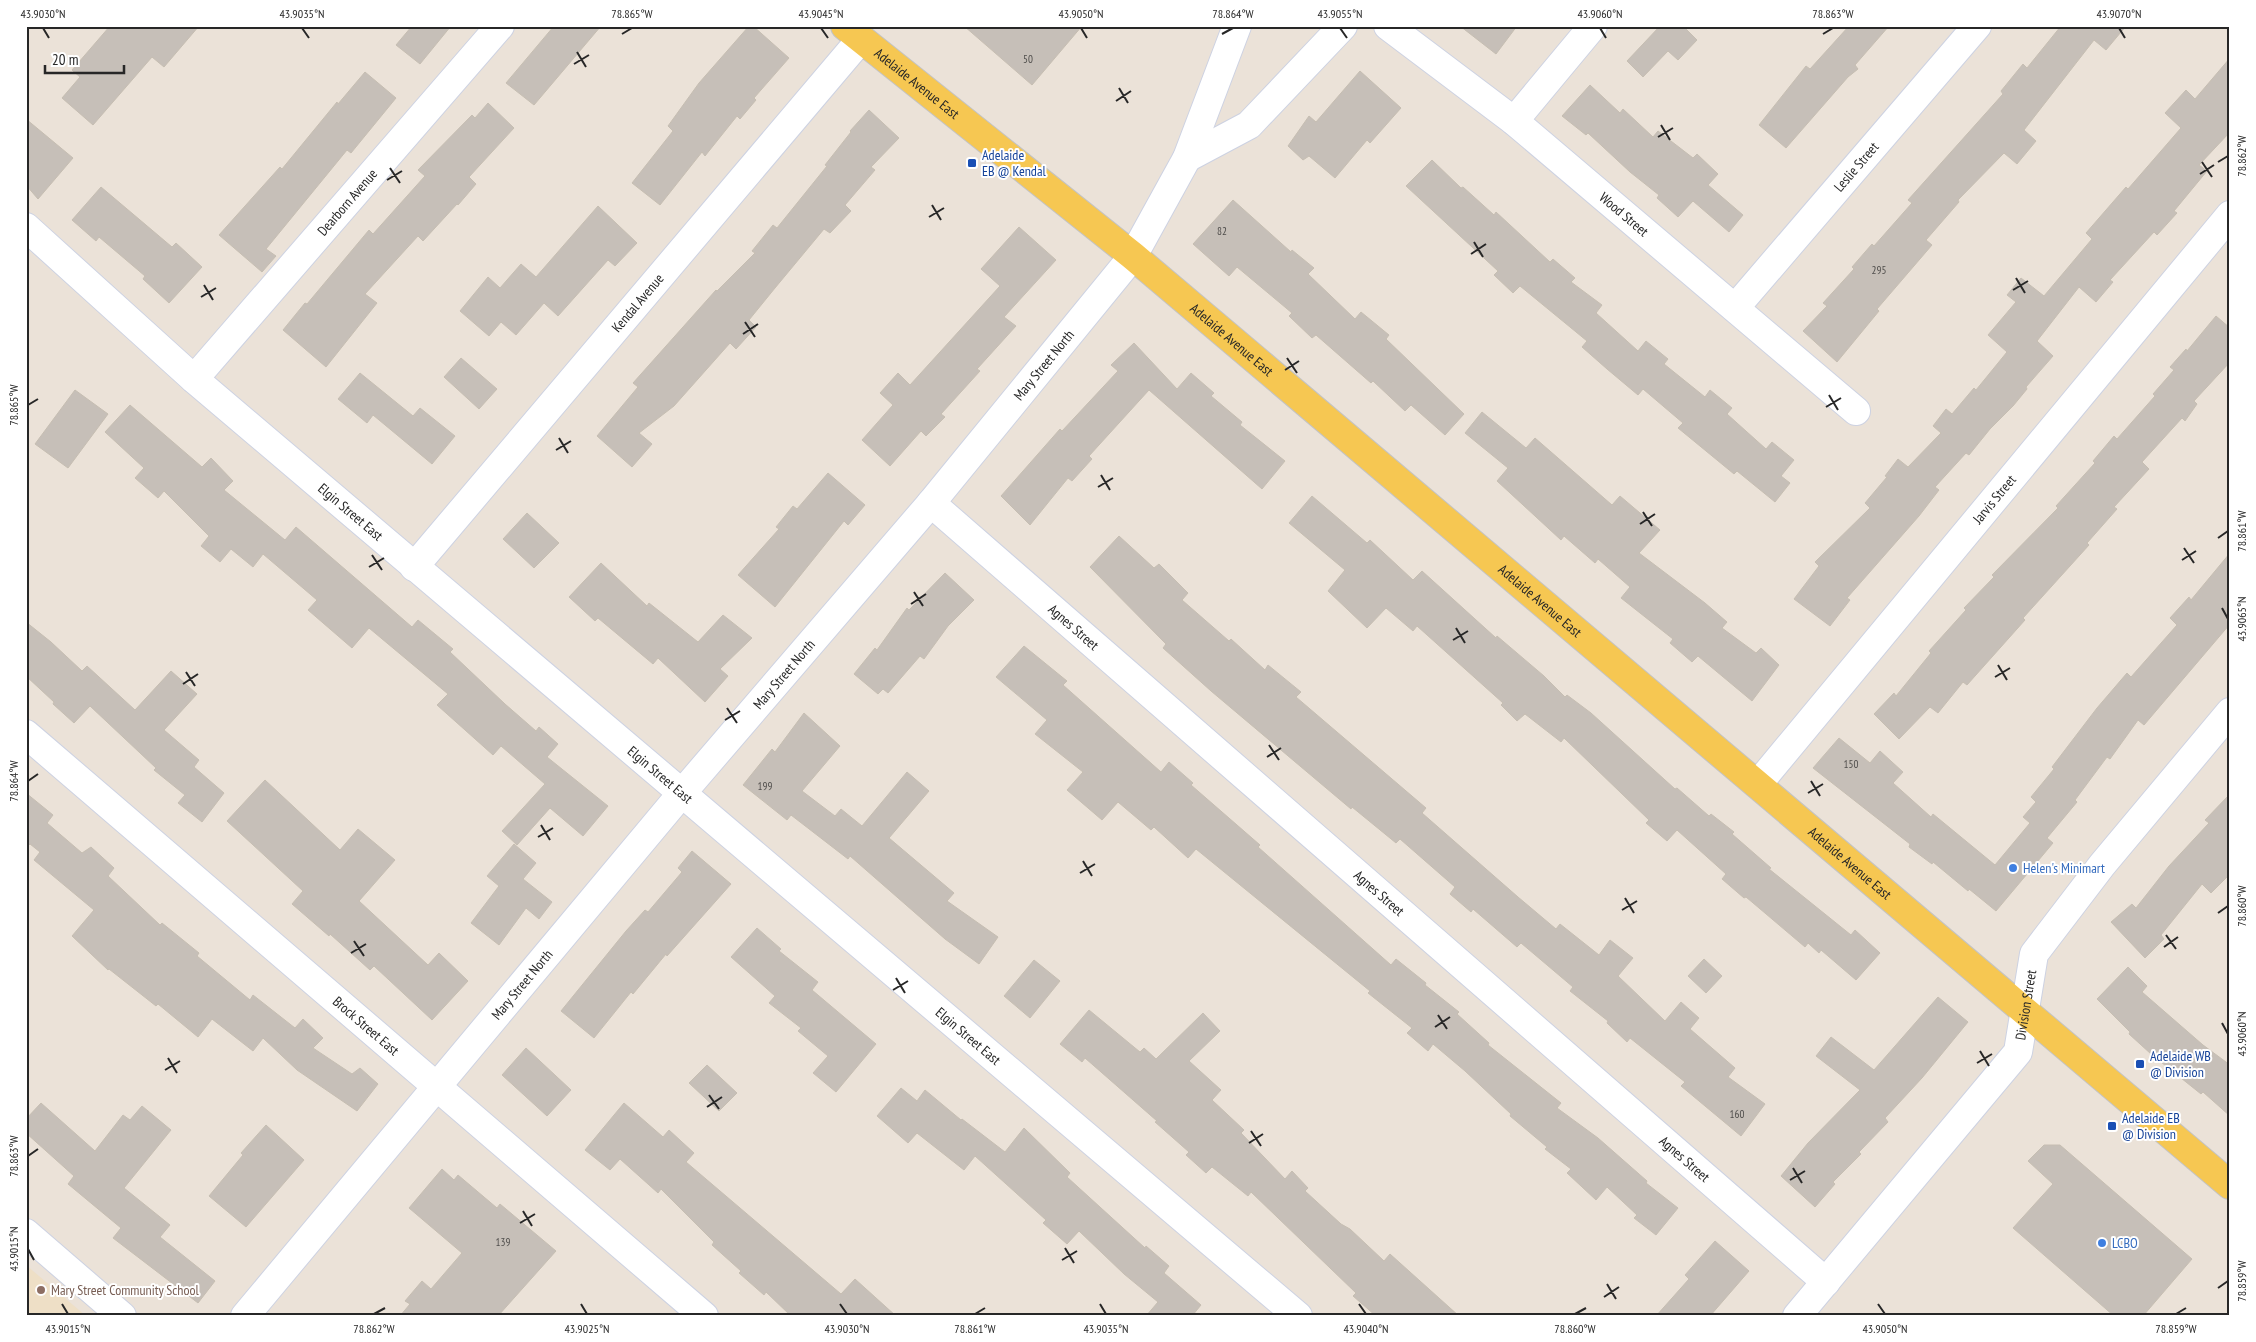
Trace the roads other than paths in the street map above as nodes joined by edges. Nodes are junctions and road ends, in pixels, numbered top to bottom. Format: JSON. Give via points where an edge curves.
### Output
{"nodes":[{"id":1,"x":500,"y":26,"type":"edge"},
{"id":2,"x":1237,"y":26,"type":"edge"},
{"id":3,"x":1343,"y":26,"type":"edge"},
{"id":4,"x":1388,"y":26,"type":"edge"},
{"id":5,"x":1593,"y":26,"type":"edge"},
{"id":6,"x":1977,"y":26,"type":"edge"},
{"id":7,"x":853,"y":33,"type":"edge"},
{"id":8,"x":1514,"y":121,"type":"junction"},
{"id":9,"x":1187,"y":158,"type":"junction"},
{"id":10,"x":2230,"y":215,"type":"edge"},
{"id":11,"x":26,"y":227,"type":"edge"},
{"id":12,"x":1133,"y":256,"type":"junction"},
{"id":13,"x":1735,"y":308,"type":"junction"},
{"id":14,"x":194,"y":379,"type":"junction"},
{"id":15,"x":1856,"y":411,"type":"dead end"},
{"id":16,"x":931,"y":503,"type":"junction"},
{"id":17,"x":414,"y":568,"type":"junction"},
{"id":18,"x":2230,"y":712,"type":"edge"},
{"id":19,"x":26,"y":734,"type":"edge"},
{"id":20,"x":1758,"y":784,"type":"junction"},
{"id":21,"x":682,"y":792,"type":"junction"},
{"id":22,"x":2025,"y":1011,"type":"junction"},
{"id":23,"x":438,"y":1086,"type":"junction"},
{"id":24,"x":2230,"y":1185,"type":"edge"},
{"id":25,"x":26,"y":1233,"type":"edge"},
{"id":26,"x":1826,"y":1282,"type":"junction"},
{"id":27,"x":122,"y":1316,"type":"edge"},
{"id":28,"x":245,"y":1316,"type":"edge"},
{"id":29,"x":704,"y":1316,"type":"edge"},
{"id":30,"x":1298,"y":1316,"type":"edge"},
{"id":31,"x":1798,"y":1316,"type":"edge"}],
"edges":[{"from":1,"to":14,"type":"street","name":"Dearborn Avenue"},
{"from":2,"to":9,"type":"street","name":"Mary Street North"},
{"from":3,"to":9,"type":"street","via":[[1249,125]]},
{"from":4,"to":8,"type":"street","name":"Wood Street"},
{"from":5,"to":8,"type":"street"},
{"from":6,"to":13,"type":"street","name":"Leslie Street"},
{"from":7,"to":12,"type":"main road","name":"Adelaide Avenue East"},
{"from":7,"to":17,"type":"street","name":"Kendal Avenue"},
{"from":8,"to":13,"type":"street","name":"Wood Street"},
{"from":9,"to":12,"type":"street","name":"Mary Street North"},
{"from":10,"to":20,"type":"street","name":"Jarvis Street"},
{"from":11,"to":14,"type":"street","name":"Elgin Street East"},
{"from":12,"to":16,"type":"street","name":"Mary Street North"},
{"from":12,"to":20,"type":"main road","name":"Adelaide Avenue East"},
{"from":13,"to":15,"type":"street","name":"Wood Street"},
{"from":14,"to":17,"type":"street","name":"Elgin Street East"},
{"from":16,"to":21,"type":"street","name":"Mary Street North"},
{"from":16,"to":26,"type":"street","name":"Agnes Street"},
{"from":17,"to":21,"type":"street","name":"Elgin Street East"},
{"from":18,"to":22,"type":"street","name":"Division Street","via":[[2102,865],[2034,954]]},
{"from":19,"to":23,"type":"street","name":"Brock Street East"},
{"from":20,"to":22,"type":"main road","name":"Adelaide Avenue East"},
{"from":21,"to":23,"type":"street","name":"Mary Street North"},
{"from":21,"to":30,"type":"street","name":"Elgin Street East"},
{"from":22,"to":24,"type":"main road","name":"Adelaide Avenue East"},
{"from":22,"to":26,"type":"street","name":"Division Street","via":[[2018,1052]]},
{"from":23,"to":28,"type":"street","name":"Mary Street North"},
{"from":23,"to":29,"type":"street","name":"Brock Street East"},
{"from":25,"to":27,"type":"street"},
{"from":26,"to":31,"type":"street","name":"Division Street"}]}
